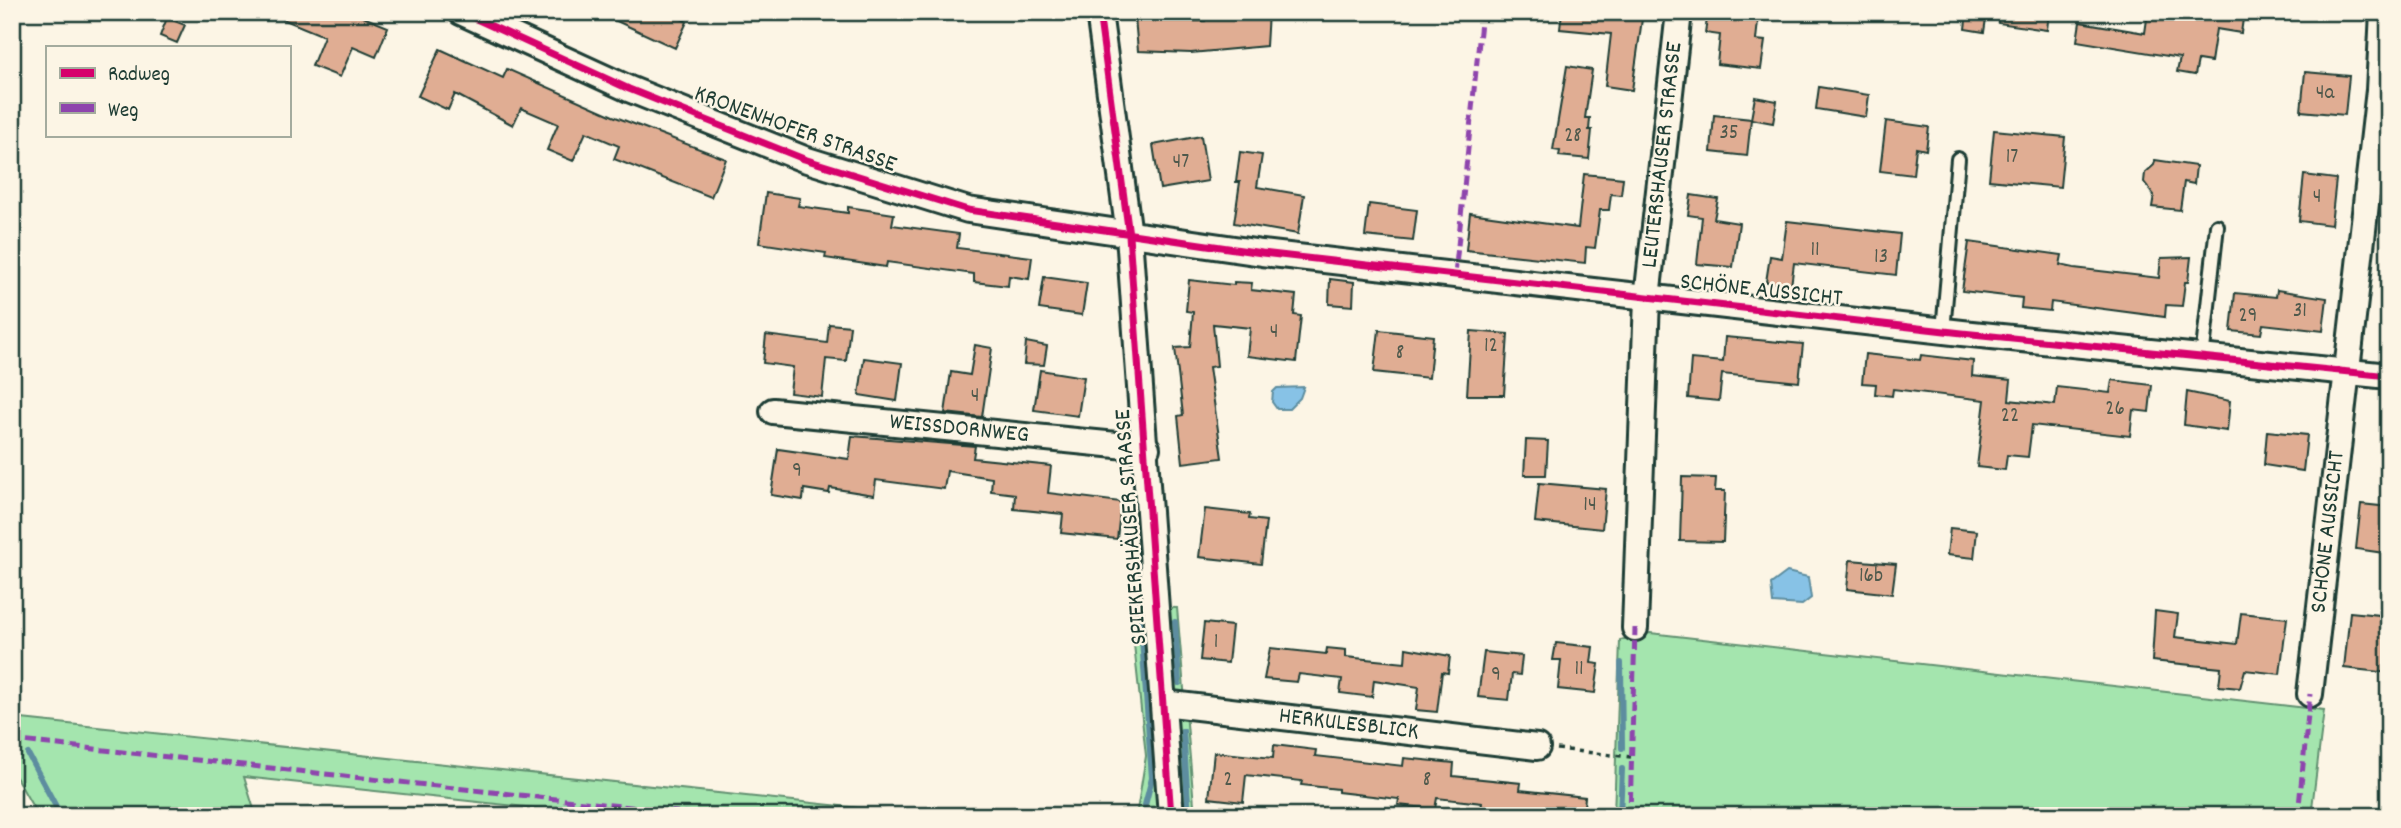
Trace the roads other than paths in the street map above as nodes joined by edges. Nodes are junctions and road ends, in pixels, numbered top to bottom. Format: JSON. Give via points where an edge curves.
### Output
{"nodes":[{"id":1,"x":461,"y":12,"type":"edge"},
{"id":2,"x":1099,"y":12,"type":"edge"},
{"id":3,"x":1679,"y":12,"type":"edge"},
{"id":4,"x":2383,"y":12,"type":"edge"},
{"id":5,"x":2384,"y":90,"type":"edge"},
{"id":6,"x":1958,"y":159,"type":"dead end"},
{"id":7,"x":2217,"y":226,"type":"dead end"},
{"id":8,"x":1129,"y":235,"type":"junction"},
{"id":9,"x":1647,"y":298,"type":"junction"},
{"id":10,"x":1943,"y":331,"type":"junction"},
{"id":11,"x":2202,"y":359,"type":"junction"},
{"id":12,"x":2347,"y":371,"type":"junction"},
{"id":13,"x":2389,"y":376,"type":"edge"},
{"id":14,"x":773,"y":411,"type":"dead end"},
{"id":15,"x":1147,"y":448,"type":"junction"},
{"id":16,"x":1634,"y":628,"type":"dead end"},
{"id":17,"x":2310,"y":694,"type":"dead end"},
{"id":18,"x":1163,"y":703,"type":"junction"},
{"id":19,"x":1537,"y":747,"type":"road end"},
{"id":20,"x":1171,"y":816,"type":"edge"}],
"edges":[{"from":1,"to":8,"type":"street","name":"KRONENHOFER STRASSE","via":[[629,89],[804,159],[968,211]]},
{"from":2,"to":8,"type":"street","name":"SPIEKERSHÄUSER STRASSE"},
{"from":3,"to":9,"type":"street","name":"LEUTERSHÄUSER STRASSE"},
{"from":4,"to":5,"type":"street"},
{"from":5,"to":12,"type":"street"},
{"from":6,"to":10,"type":"lane"},
{"from":7,"to":11,"type":"lane"},
{"from":8,"to":9,"type":"street","name":"SCHÖNE AUSSICHT"},
{"from":8,"to":15,"type":"street","name":"SPIEKERSHÄUSER STRASSE"},
{"from":9,"to":10,"type":"street","name":"SCHÖNE AUSSICHT"},
{"from":9,"to":16,"type":"street","name":"SCHÖNE AUSSICHT"},
{"from":10,"to":11,"type":"street","name":"SCHÖNE AUSSICHT"},
{"from":11,"to":12,"type":"street","name":"SCHÖNE AUSSICHT"},
{"from":12,"to":13,"type":"street","name":"SCHÖNE AUSSICHT"},
{"from":12,"to":17,"type":"street","name":"SCHÖNE AUSSICHT"},
{"from":14,"to":15,"type":"street","name":"WEISSDORNWEG"},
{"from":15,"to":18,"type":"street","name":"SPIEKERSHÄUSER STRASSE"},
{"from":18,"to":19,"type":"street","name":"HERKULESBLICK"},
{"from":18,"to":20,"type":"street","name":"SPIEKERSHÄUSER STRASSE"}]}
